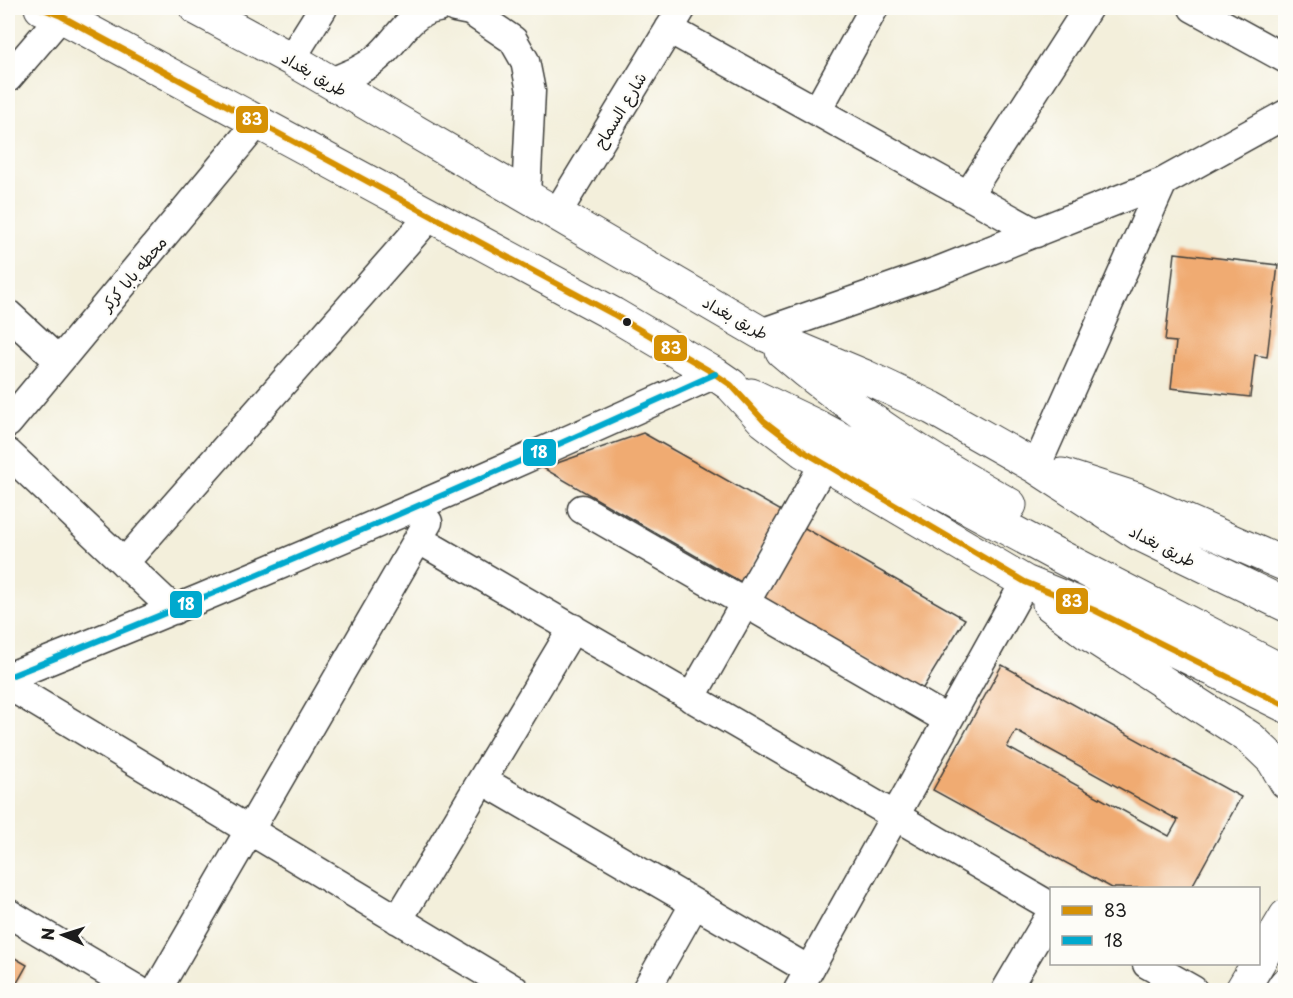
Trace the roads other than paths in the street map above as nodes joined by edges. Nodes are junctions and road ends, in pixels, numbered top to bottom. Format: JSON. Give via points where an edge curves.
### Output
{"nodes":[{"id":1,"x":196,"y":8,"type":"edge"},
{"id":2,"x":323,"y":8,"type":"edge"},
{"id":3,"x":438,"y":8,"type":"edge"},
{"id":4,"x":455,"y":8,"type":"edge"},
{"id":5,"x":874,"y":8,"type":"edge"},
{"id":6,"x":1088,"y":8,"type":"edge"},
{"id":7,"x":1193,"y":8,"type":"edge"},
{"id":8,"x":51,"y":12,"type":"edge"},
{"id":9,"x":675,"y":18,"type":"edge"},
{"id":10,"x":291,"y":59,"type":"junction"},
{"id":11,"x":1286,"y":59,"type":"edge"},
{"id":12,"x":8,"y":78,"type":"edge"},
{"id":13,"x":331,"y":82,"type":"junction"},
{"id":14,"x":817,"y":111,"type":"junction"},
{"id":15,"x":1286,"y":114,"type":"edge"},
{"id":16,"x":258,"y":122,"type":"junction"},
{"id":17,"x":1163,"y":182,"type":"junction"},
{"id":18,"x":526,"y":195,"type":"junction"},
{"id":19,"x":968,"y":195,"type":"junction"},
{"id":20,"x":557,"y":213,"type":"junction"},
{"id":21,"x":431,"y":215,"type":"junction"},
{"id":22,"x":1036,"y":233,"type":"junction"},
{"id":23,"x":8,"y":314,"type":"edge"},
{"id":24,"x":761,"y":333,"type":"junction"},
{"id":25,"x":59,"y":361,"type":"junction"},
{"id":26,"x":723,"y":379,"type":"junction"},
{"id":27,"x":8,"y":423,"type":"edge"},
{"id":28,"x":8,"y":453,"type":"edge"},
{"id":29,"x":824,"y":464,"type":"junction"},
{"id":30,"x":1036,"y":467,"type":"junction"},
{"id":31,"x":442,"y":497,"type":"junction"},
{"id":32,"x":582,"y":509,"type":"dead end"},
{"id":33,"x":418,"y":538,"type":"junction"},
{"id":34,"x":124,"y":563,"type":"junction"},
{"id":35,"x":1286,"y":565,"type":"edge"},
{"id":36,"x":1025,"y":582,"type":"junction"},
{"id":37,"x":746,"y":602,"type":"junction"},
{"id":38,"x":1286,"y":605,"type":"edge"},
{"id":39,"x":174,"y":610,"type":"junction"},
{"id":40,"x":573,"y":628,"type":"junction"},
{"id":41,"x":1286,"y":648,"type":"edge"},
{"id":42,"x":1286,"y":673,"type":"edge"},
{"id":43,"x":8,"y":677,"type":"edge"},
{"id":44,"x":8,"y":685,"type":"edge"},
{"id":45,"x":692,"y":698,"type":"junction"},
{"id":46,"x":1286,"y":706,"type":"edge"},
{"id":47,"x":948,"y":720,"type":"junction"},
{"id":48,"x":482,"y":780,"type":"junction"},
{"id":49,"x":1286,"y":782,"type":"edge"},
{"id":50,"x":895,"y":817,"type":"junction"},
{"id":51,"x":248,"y":830,"type":"junction"},
{"id":52,"x":694,"y":905,"type":"junction"},
{"id":53,"x":1050,"y":906,"type":"edge"},
{"id":54,"x":8,"y":913,"type":"edge"},
{"id":55,"x":1050,"y":915,"type":"edge"},
{"id":56,"x":1286,"y":916,"type":"edge"},
{"id":57,"x":398,"y":920,"type":"junction"},
{"id":58,"x":1260,"y":960,"type":"edge"},
{"id":59,"x":1150,"y":965,"type":"edge"},
{"id":60,"x":1257,"y":965,"type":"edge"},
{"id":61,"x":803,"y":980,"type":"edge"},
{"id":62,"x":1286,"y":984,"type":"edge"},
{"id":63,"x":156,"y":989,"type":"edge"},
{"id":64,"x":515,"y":990,"type":"edge"},
{"id":65,"x":646,"y":990,"type":"edge"},
{"id":66,"x":1006,"y":990,"type":"edge"},
{"id":67,"x":1193,"y":990,"type":"edge"},
{"id":68,"x":1242,"y":990,"type":"edge"},
{"id":69,"x":1282,"y":990,"type":"edge"}],
"edges":[{"from":1,"to":10,"type":"main road","name":"طريق بغداد"},
{"from":2,"to":10,"type":"street"},
{"from":3,"to":13,"type":"street","via":[[417,14],[379,57]]},
{"from":4,"to":18,"type":"street","via":[[470,11],[513,40],[525,61],[531,91]]},
{"from":5,"to":14,"type":"street"},
{"from":6,"to":19,"type":"street"},
{"from":7,"to":11,"type":"street"},
{"from":8,"to":12,"type":"street"},
{"from":8,"to":16,"type":"main road"},
{"from":9,"to":14,"type":"street"},
{"from":9,"to":20,"type":"street","name":"شارع السماح"},
{"from":10,"to":13,"type":"main road","name":"طريق بغداد"},
{"from":13,"to":18,"type":"main road","name":"طريق بغداد"},
{"from":14,"to":19,"type":"street"},
{"from":15,"to":17,"type":"street"},
{"from":16,"to":21,"type":"main road"},
{"from":16,"to":25,"type":"street","name":"محطه بابا كركر"},
{"from":17,"to":22,"type":"street"},
{"from":17,"to":30,"type":"street"},
{"from":18,"to":20,"type":"main road","name":"طريق بغداد"},
{"from":19,"to":22,"type":"street"},
{"from":20,"to":24,"type":"main road","name":"طريق بغداد"},
{"from":21,"to":26,"type":"main road"},
{"from":21,"to":34,"type":"street"},
{"from":22,"to":24,"type":"street"},
{"from":23,"to":25,"type":"street"},
{"from":24,"to":30,"type":"main road","name":"طريق بغداد","via":[[932,408]]},
{"from":24,"to":41,"type":"main road","via":[[833,394],[958,475]]},
{"from":25,"to":27,"type":"street","name":"محطه بابا كركر"},
{"from":26,"to":29,"type":"main road","via":[[764,421]]},
{"from":26,"to":31,"type":"street"},
{"from":26,"to":42,"type":"main road"},
{"from":28,"to":34,"type":"street"},
{"from":29,"to":36,"type":"main road"},
{"from":29,"to":37,"type":"street"},
{"from":30,"to":35,"type":"main road","via":[[1136,499]]},
{"from":30,"to":38,"type":"main road","name":"طريق بغداد","via":[[1139,534]]},
{"from":31,"to":33,"type":"street"},
{"from":31,"to":39,"type":"street"},
{"from":32,"to":37,"type":"street"},
{"from":33,"to":40,"type":"street"},
{"from":33,"to":51,"type":"street"},
{"from":34,"to":39,"type":"street"},
{"from":36,"to":46,"type":"main road","via":[[1126,625]]},
{"from":36,"to":47,"type":"street"},
{"from":36,"to":49,"type":"main road","via":[[1087,633],[1250,738],[1273,760]]},
{"from":37,"to":45,"type":"street"},
{"from":37,"to":47,"type":"street"},
{"from":39,"to":43,"type":"street"},
{"from":40,"to":45,"type":"street"},
{"from":40,"to":48,"type":"street"},
{"from":44,"to":51,"type":"street"},
{"from":45,"to":50,"type":"street"},
{"from":47,"to":50,"type":"street"},
{"from":48,"to":52,"type":"street"},
{"from":48,"to":57,"type":"street"},
{"from":50,"to":53,"type":"street"},
{"from":50,"to":61,"type":"street"},
{"from":51,"to":57,"type":"street"},
{"from":51,"to":63,"type":"street"},
{"from":52,"to":61,"type":"street"},
{"from":52,"to":65,"type":"street"},
{"from":54,"to":63,"type":"street"},
{"from":55,"to":66,"type":"street"},
{"from":56,"to":58,"type":"main road"},
{"from":57,"to":64,"type":"street"},
{"from":59,"to":67,"type":"street"},
{"from":60,"to":68,"type":"main road"},
{"from":62,"to":69,"type":"main road"}]}
